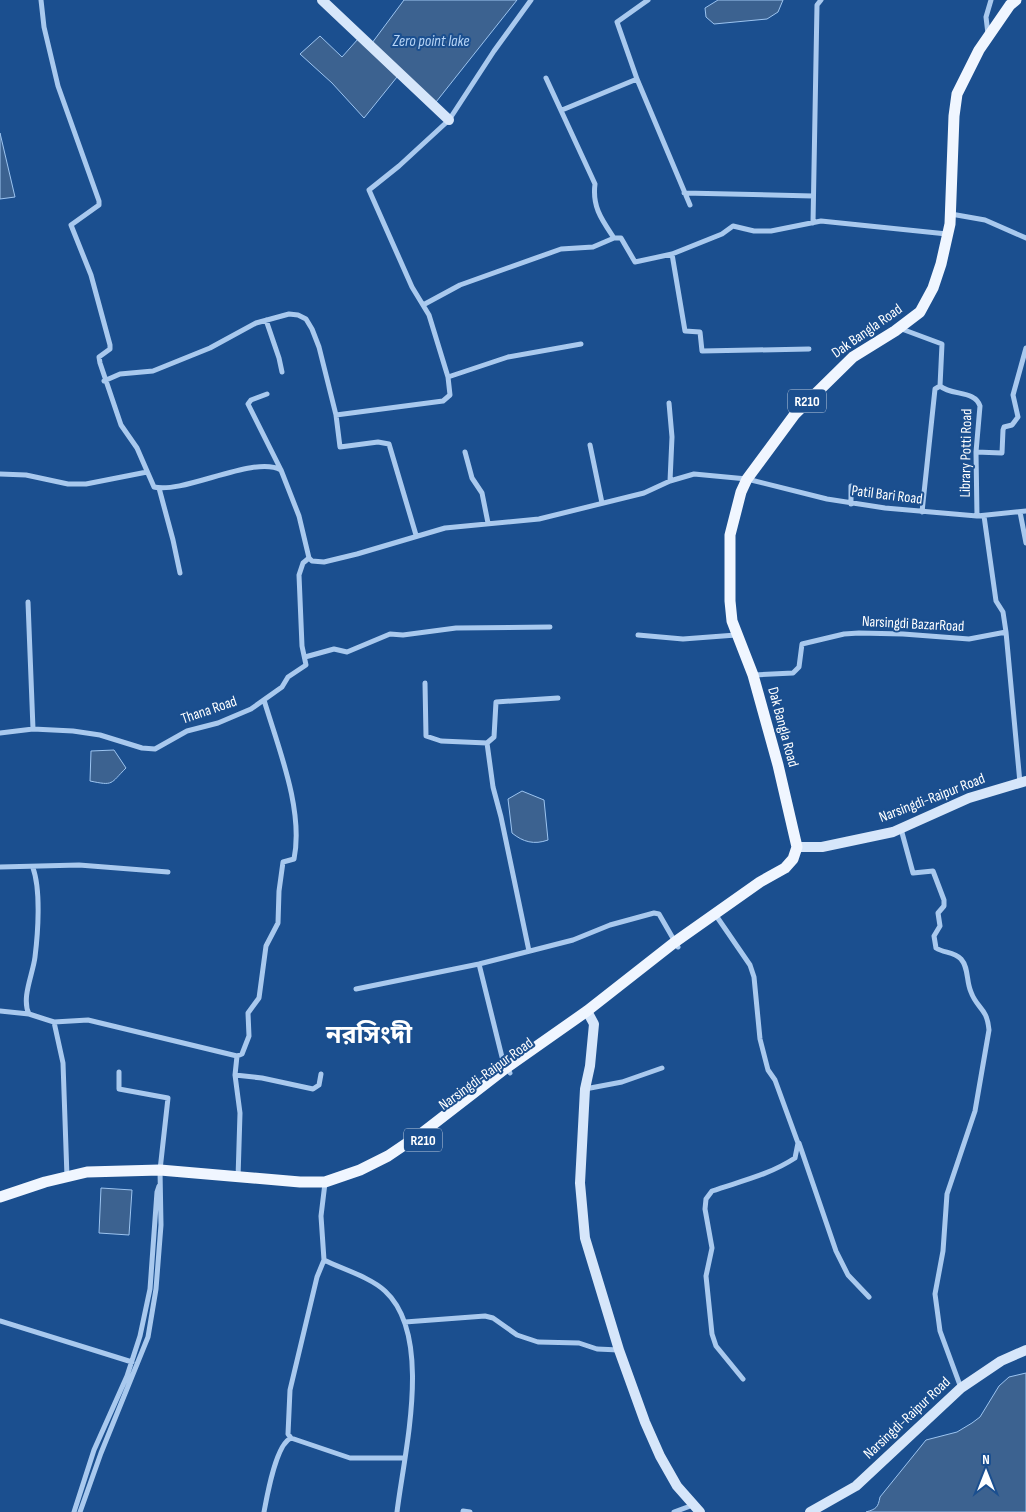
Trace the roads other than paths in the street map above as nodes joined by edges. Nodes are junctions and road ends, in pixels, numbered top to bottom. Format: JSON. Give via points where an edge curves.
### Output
{"nodes":[{"id":1,"x":41,"y":0,"type":"edge"},
{"id":2,"x":322,"y":0,"type":"edge"},
{"id":3,"x":531,"y":0,"type":"edge"},
{"id":4,"x":648,"y":0,"type":"edge"},
{"id":5,"x":821,"y":0,"type":"edge"},
{"id":6,"x":991,"y":0,"type":"edge"},
{"id":7,"x":1016,"y":0,"type":"edge"},
{"id":8,"x":988,"y":35,"type":"junction"},
{"id":9,"x":546,"y":78,"type":"dead end"},
{"id":10,"x":637,"y":79,"type":"junction"},
{"id":11,"x":562,"y":110,"type":"junction"},
{"id":12,"x":449,"y":120,"type":"junction"},
{"id":13,"x":684,"y":193,"type":"junction"},
{"id":14,"x":814,"y":196,"type":"junction"},
{"id":15,"x":690,"y":205,"type":"dead end"},
{"id":16,"x":951,"y":214,"type":"junction"},
{"id":17,"x":813,"y":223,"type":"junction"},
{"id":18,"x":948,"y":234,"type":"junction"},
{"id":19,"x":614,"y":238,"type":"junction"},
{"id":20,"x":1026,"y":238,"type":"edge"},
{"id":21,"x":672,"y":254,"type":"junction"},
{"id":22,"x":423,"y":305,"type":"junction"},
{"id":23,"x":266,"y":320,"type":"junction"},
{"id":24,"x":899,"y":328,"type":"junction"},
{"id":25,"x":581,"y":344,"type":"dead end"},
{"id":26,"x":809,"y":348,"type":"dead end"},
{"id":27,"x":1026,"y":348,"type":"edge"},
{"id":28,"x":282,"y":372,"type":"dead end"},
{"id":29,"x":448,"y":377,"type":"junction"},
{"id":30,"x":104,"y":381,"type":"junction"},
{"id":31,"x":940,"y":386,"type":"junction"},
{"id":32,"x":267,"y":394,"type":"dead end"},
{"id":33,"x":670,"y":403,"type":"dead end"},
{"id":34,"x":336,"y":415,"type":"junction"},
{"id":35,"x":590,"y":445,"type":"dead end"},
{"id":36,"x":465,"y":452,"type":"dead end"},
{"id":37,"x":976,"y":452,"type":"junction"},
{"id":38,"x":281,"y":470,"type":"junction"},
{"id":39,"x":147,"y":472,"type":"junction"},
{"id":40,"x":0,"y":474,"type":"edge"},
{"id":41,"x":747,"y":479,"type":"junction"},
{"id":42,"x":670,"y":481,"type":"junction"},
{"id":43,"x":851,"y":486,"type":"dead end"},
{"id":44,"x":159,"y":488,"type":"junction"},
{"id":45,"x":602,"y":503,"type":"junction"},
{"id":46,"x":852,"y":504,"type":"junction"},
{"id":47,"x":1023,"y":511,"type":"edge"},
{"id":48,"x":922,"y":512,"type":"junction"},
{"id":49,"x":977,"y":516,"type":"junction"},
{"id":50,"x":984,"y":516,"type":"junction"},
{"id":51,"x":488,"y":523,"type":"junction"},
{"id":52,"x":416,"y":536,"type":"junction"},
{"id":53,"x":1026,"y":543,"type":"edge"},
{"id":54,"x":309,"y":558,"type":"junction"},
{"id":55,"x":180,"y":573,"type":"dead end"},
{"id":56,"x":28,"y":602,"type":"dead end"},
{"id":57,"x":550,"y":627,"type":"dead end"},
{"id":58,"x":1006,"y":632,"type":"junction"},
{"id":59,"x":638,"y":635,"type":"dead end"},
{"id":60,"x":736,"y":636,"type":"junction"},
{"id":61,"x":305,"y":657,"type":"junction"},
{"id":62,"x":753,"y":675,"type":"junction"},
{"id":63,"x":425,"y":683,"type":"dead end"},
{"id":64,"x":558,"y":698,"type":"dead end"},
{"id":65,"x":264,"y":700,"type":"junction"},
{"id":66,"x":33,"y":729,"type":"junction"},
{"id":67,"x":0,"y":733,"type":"edge"},
{"id":68,"x":487,"y":743,"type":"junction"},
{"id":69,"x":1023,"y":782,"type":"edge"},
{"id":70,"x":901,"y":828,"type":"junction"},
{"id":71,"x":797,"y":847,"type":"junction"},
{"id":72,"x":0,"y":867,"type":"edge"},
{"id":73,"x":33,"y":868,"type":"junction"},
{"id":74,"x":168,"y":872,"type":"dead end"},
{"id":75,"x":717,"y":916,"type":"junction"},
{"id":76,"x":676,"y":945,"type":"junction"},
{"id":77,"x":529,"y":951,"type":"junction"},
{"id":78,"x":479,"y":964,"type":"junction"},
{"id":79,"x":356,"y":989,"type":"dead end"},
{"id":80,"x":0,"y":1010,"type":"edge"},
{"id":81,"x":589,"y":1013,"type":"junction"},
{"id":82,"x":29,"y":1014,"type":"junction"},
{"id":83,"x":54,"y":1022,"type":"junction"},
{"id":84,"x":237,"y":1056,"type":"junction"},
{"id":85,"x":662,"y":1068,"type":"dead end"},
{"id":86,"x":508,"y":1070,"type":"junction"},
{"id":87,"x":119,"y":1072,"type":"dead end"},
{"id":88,"x":321,"y":1074,"type":"dead end"},
{"id":89,"x":235,"y":1075,"type":"junction"},
{"id":90,"x":585,"y":1089,"type":"junction"},
{"id":91,"x":798,"y":1143,"type":"junction"},
{"id":92,"x":160,"y":1177,"type":"junction"},
{"id":93,"x":67,"y":1178,"type":"junction"},
{"id":94,"x":238,"y":1178,"type":"junction"},
{"id":95,"x":325,"y":1185,"type":"junction"},
{"id":96,"x":0,"y":1198,"type":"edge"},
{"id":97,"x":0,"y":1204,"type":"edge"},
{"id":98,"x":324,"y":1260,"type":"junction"},
{"id":99,"x":869,"y":1297,"type":"dead end"},
{"id":100,"x":0,"y":1321,"type":"edge"},
{"id":101,"x":405,"y":1322,"type":"junction"},
{"id":102,"x":619,"y":1350,"type":"junction"},
{"id":103,"x":1026,"y":1350,"type":"edge"},
{"id":104,"x":132,"y":1362,"type":"junction"},
{"id":105,"x":743,"y":1379,"type":"dead end"},
{"id":106,"x":961,"y":1388,"type":"junction"},
{"id":107,"x":291,"y":1438,"type":"junction"},
{"id":108,"x":404,"y":1458,"type":"junction"},
{"id":109,"x":697,"y":1508,"type":"edge"},
{"id":110,"x":74,"y":1512,"type":"edge"},
{"id":111,"x":80,"y":1512,"type":"edge"},
{"id":112,"x":264,"y":1512,"type":"edge"},
{"id":113,"x":397,"y":1512,"type":"edge"},
{"id":114,"x":463,"y":1512,"type":"edge"},
{"id":115,"x":470,"y":1512,"type":"edge"},
{"id":116,"x":674,"y":1512,"type":"edge"},
{"id":117,"x":810,"y":1512,"type":"edge"}],
"edges":[{"from":1,"to":30,"type":"street","via":[[58,86],[99,201],[99,205],[71,225],[92,275],[110,345],[110,349],[99,357]]},
{"from":2,"to":12,"type":"street"},
{"from":3,"to":12,"type":"street"},
{"from":4,"to":10,"type":"street","via":[[617,22]]},
{"from":5,"to":14,"type":"street","via":[[817,4]]},
{"from":6,"to":8,"type":"street","via":[[986,17]]},
{"from":7,"to":8,"type":"main road","name":"Dak Bangla Road","number":"R210"},
{"from":8,"to":16,"type":"main road","name":"Dak Bangla Road","number":"R210","via":[[957,94]]},
{"from":9,"to":11,"type":"street"},
{"from":10,"to":11,"type":"street"},
{"from":10,"to":13,"type":"street"},
{"from":11,"to":19,"type":"street","via":[[595,184],[597,210]]},
{"from":12,"to":22,"type":"street","via":[[369,190]]},
{"from":13,"to":14,"type":"street"},
{"from":13,"to":15,"type":"street"},
{"from":14,"to":17,"type":"street"},
{"from":16,"to":18,"type":"main road","name":"Dak Bangla Road","number":"R210"},
{"from":16,"to":20,"type":"street","via":[[984,220]]},
{"from":17,"to":18,"type":"street","via":[[865,224]]},
{"from":17,"to":21,"type":"street","via":[[771,231],[733,226],[722,234]]},
{"from":18,"to":24,"type":"main road","name":"Dak Bangla Road","number":"R210","via":[[942,264],[920,312]]},
{"from":19,"to":21,"type":"street","via":[[621,238],[636,262]]},
{"from":19,"to":22,"type":"street","via":[[593,247],[561,249],[460,285]]},
{"from":21,"to":26,"type":"street","via":[[685,331],[700,332],[702,351]]},
{"from":22,"to":29,"type":"street","via":[[429,314]]},
{"from":23,"to":28,"type":"street"},
{"from":23,"to":30,"type":"street","via":[[153,371],[120,374]]},
{"from":23,"to":34,"type":"street","via":[[289,314],[306,320],[318,347]]},
{"from":24,"to":31,"type":"street","via":[[942,344]]},
{"from":24,"to":41,"type":"main road","name":"Dak Bangla Road","number":"R210","via":[[852,357],[822,385],[771,444]]},
{"from":25,"to":29,"type":"street","via":[[508,357]]},
{"from":27,"to":37,"type":"street","via":[[1013,395],[1018,417],[1013,424],[1004,427],[1002,453]]},
{"from":29,"to":34,"type":"street","via":[[450,395],[444,401]]},
{"from":30,"to":39,"type":"street","via":[[121,425],[137,448]]},
{"from":31,"to":37,"type":"street","name":"Library Potti Road","via":[[946,391],[979,400]]},
{"from":31,"to":48,"type":"street","via":[[935,389]]},
{"from":32,"to":38,"type":"street","via":[[248,404]]},
{"from":33,"to":42,"type":"street"},
{"from":34,"to":52,"type":"street","via":[[340,447],[378,442],[389,444]]},
{"from":35,"to":45,"type":"street"},
{"from":36,"to":51,"type":"street","via":[[472,478],[482,493]]},
{"from":37,"to":49,"type":"street","name":"Library Potti Road"},
{"from":38,"to":44,"type":"street","via":[[249,469]]},
{"from":38,"to":54,"type":"street"},
{"from":39,"to":40,"type":"street","via":[[86,484]]},
{"from":39,"to":44,"type":"street","via":[[154,487]]},
{"from":41,"to":42,"type":"street","name":"Patil Bari Road","via":[[700,474]]},
{"from":41,"to":46,"type":"street","name":"Patil Bari Road"},
{"from":41,"to":60,"type":"main road","name":"Dak Bangla Road","number":"R210","via":[[730,535],[730,601]]},
{"from":42,"to":45,"type":"street","name":"Patil Bari Road","via":[[656,489]]},
{"from":43,"to":46,"type":"street"},
{"from":44,"to":55,"type":"street"},
{"from":45,"to":51,"type":"street","name":"Patil Bari Road","via":[[540,519]]},
{"from":46,"to":48,"type":"street","name":"Patil Bari Road"},
{"from":47,"to":50,"type":"street","name":"Patil Bari Road"},
{"from":47,"to":53,"type":"street"},
{"from":48,"to":49,"type":"street","name":"Patil Bari Road"},
{"from":49,"to":50,"type":"street","name":"Patil Bari Road"},
{"from":50,"to":58,"type":"street","via":[[996,600],[1004,612]]},
{"from":51,"to":52,"type":"street","name":"Patil Bari Road","via":[[445,528]]},
{"from":52,"to":54,"type":"street","name":"Patil Bari Road","via":[[324,562]]},
{"from":54,"to":61,"type":"street","via":[[303,563],[299,575]]},
{"from":56,"to":66,"type":"street"},
{"from":57,"to":61,"type":"street","via":[[456,628],[390,634],[347,652],[334,649]]},
{"from":58,"to":62,"type":"street","name":"Narsingdi BazarRoad","via":[[969,639],[844,634],[802,644],[799,667],[793,673]]},
{"from":58,"to":69,"type":"street"},
{"from":59,"to":60,"type":"street","via":[[683,639]]},
{"from":60,"to":62,"type":"main road","name":"Dak Bangla Road","number":"R210"},
{"from":61,"to":65,"type":"street","name":"Thana Road","via":[[306,665]]},
{"from":62,"to":71,"type":"main road","name":"Dak Bangla Road","number":"R210"},
{"from":63,"to":68,"type":"street","via":[[426,736],[441,741]]},
{"from":64,"to":68,"type":"street","via":[[496,702],[494,738]]},
{"from":65,"to":66,"type":"street","name":"Thana Road","via":[[218,723],[187,731],[155,749],[89,732]]},
{"from":65,"to":84,"type":"street","via":[[293,802],[296,849],[294,859],[283,862],[278,923],[266,946],[259,998],[248,1013],[249,1036],[242,1054]]},
{"from":66,"to":67,"type":"street","name":"Thana Road"},
{"from":68,"to":77,"type":"street","via":[[493,787]]},
{"from":69,"to":70,"type":"street","name":"Narsingdi-Raipur Road","via":[[969,798]]},
{"from":70,"to":71,"type":"street","name":"Narsingdi-Raipur Road","via":[[822,847]]},
{"from":70,"to":106,"type":"street","via":[[913,872],[932,872],[944,900],[944,906],[938,913],[940,926],[934,936],[936,948],[954,954],[966,966],[971,992],[988,1019],[989,1030],[975,1111],[947,1194],[943,1251],[935,1294],[940,1331]]},
{"from":71,"to":75,"type":"main road","name":"Narsingdi-Raipur Road","number":"R210","via":[[793,859],[774,876],[766,878]]},
{"from":72,"to":73,"type":"street","via":[[26,865]]},
{"from":73,"to":74,"type":"street","via":[[79,865]]},
{"from":73,"to":82,"type":"street","via":[[38,928],[28,991]]},
{"from":75,"to":76,"type":"main road","name":"Narsingdi-Raipur Road","number":"R210"},
{"from":75,"to":91,"type":"street","via":[[750,965],[766,1062]]},
{"from":76,"to":77,"type":"street","via":[[659,914],[654,913]]},
{"from":76,"to":81,"type":"main road","name":"Narsingdi-Raipur Road","number":"R210"},
{"from":77,"to":78,"type":"street"},
{"from":78,"to":79,"type":"street"},
{"from":78,"to":86,"type":"street"},
{"from":80,"to":82,"type":"street"},
{"from":81,"to":86,"type":"main road","name":"Narsingdi-Raipur Road","number":"R210"},
{"from":81,"to":90,"type":"street","via":[[594,1024]]},
{"from":82,"to":83,"type":"street"},
{"from":83,"to":84,"type":"street","via":[[88,1020]]},
{"from":83,"to":93,"type":"street","via":[[63,1063]]},
{"from":84,"to":89,"type":"street"},
{"from":85,"to":90,"type":"street","via":[[622,1082]]},
{"from":86,"to":95,"type":"main road","name":"Narsingdi-Raipur Road","number":"R210","via":[[388,1156]]},
{"from":87,"to":92,"type":"street","via":[[119,1089],[168,1098]]},
{"from":88,"to":89,"type":"street","via":[[319,1085],[313,1089]]},
{"from":89,"to":94,"type":"street","via":[[240,1113]]},
{"from":90,"to":102,"type":"street","via":[[581,1211]]},
{"from":91,"to":99,"type":"street","via":[[836,1251],[848,1275]]},
{"from":91,"to":105,"type":"street","via":[[795,1158],[788,1163],[712,1191],[706,1199],[712,1248],[706,1276],[712,1334],[716,1346]]},
{"from":92,"to":93,"type":"main road","name":"Narsingdi-Raipur Road","number":"R210","via":[[86,1172]]},
{"from":92,"to":94,"type":"main road","name":"Narsingdi-Raipur Road","number":"R210"},
{"from":92,"to":95,"type":"main road","name":"Narsingdi-Raipur Road","number":"R210","via":[[282,1187]]},
{"from":92,"to":104,"type":"street","via":[[150,1289]]},
{"from":92,"to":111,"type":"street","via":[[161,1225],[148,1337]]},
{"from":93,"to":96,"type":"main road","name":"Narsingdi-Raipur Road","number":"R210"},
{"from":93,"to":97,"type":"main road","name":"Narsingdi-Raipur Road","number":"R210"},
{"from":94,"to":95,"type":"main road","name":"Narsingdi-Raipur Road","number":"R210"},
{"from":95,"to":98,"type":"street","via":[[321,1216]]},
{"from":98,"to":101,"type":"street","via":[[377,1285],[393,1299]]},
{"from":98,"to":107,"type":"street","via":[[290,1390],[288,1434]]},
{"from":100,"to":104,"type":"street"},
{"from":101,"to":102,"type":"street","via":[[485,1316],[517,1335],[538,1342]]},
{"from":101,"to":108,"type":"street","via":[[413,1370]]},
{"from":102,"to":109,"type":"street","via":[[660,1456],[677,1486]]},
{"from":103,"to":106,"type":"street","name":"Narsingdi-Raipur Road","via":[[1001,1361]]},
{"from":104,"to":110,"type":"street","via":[[94,1450]]},
{"from":106,"to":117,"type":"street","name":"Narsingdi-Raipur Road","via":[[856,1486]]},
{"from":107,"to":108,"type":"street","via":[[350,1458]]},
{"from":107,"to":112,"type":"street","via":[[279,1451]]},
{"from":108,"to":113,"type":"street"},
{"from":109,"to":116,"type":"street"},
{"from":114,"to":115,"type":"street"}]}
